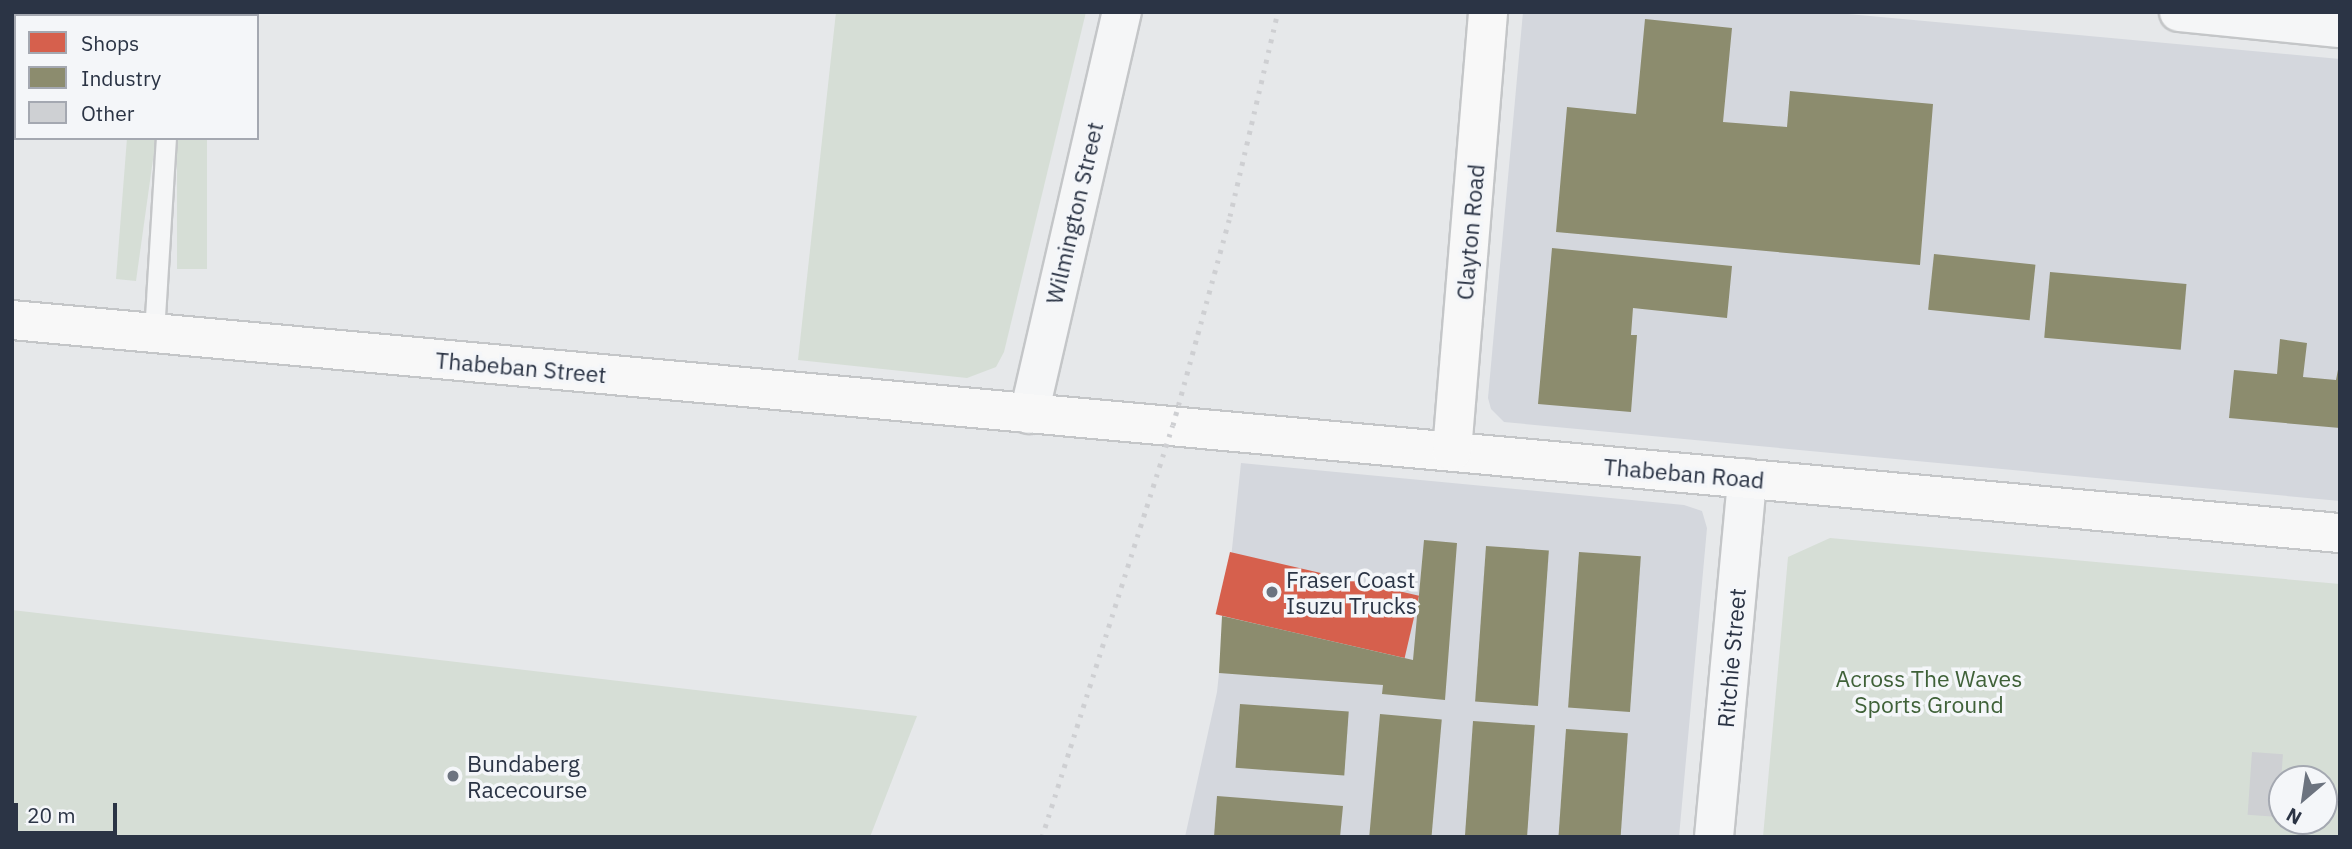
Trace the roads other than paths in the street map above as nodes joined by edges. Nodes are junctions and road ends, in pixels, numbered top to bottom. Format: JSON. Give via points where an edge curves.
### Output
{"nodes":[{"id":1,"x":1122,"y":12,"type":"edge"},
{"id":2,"x":1488,"y":12,"type":"edge"},
{"id":3,"x":2179,"y":12,"type":"edge"},
{"id":4,"x":2340,"y":28,"type":"edge"},
{"id":5,"x":166,"y":140,"type":"edge"},
{"id":6,"x":12,"y":320,"type":"edge"},
{"id":7,"x":154,"y":333,"type":"junction"},
{"id":8,"x":1029,"y":414,"type":"junction"},
{"id":9,"x":1452,"y":452,"type":"junction"},
{"id":10,"x":1747,"y":479,"type":"junction"},
{"id":11,"x":2340,"y":533,"type":"edge"},
{"id":12,"x":1714,"y":837,"type":"edge"}],
"edges":[{"from":1,"to":8,"type":"street","name":"Wilmington Street"},
{"from":2,"to":9,"type":"street","name":"Clayton Road"},
{"from":3,"to":4,"type":"street"},
{"from":5,"to":7,"type":"lane"},
{"from":6,"to":7,"type":"street","name":"Thabeban Street"},
{"from":7,"to":8,"type":"street","name":"Thabeban Street"},
{"from":8,"to":9,"type":"street","name":"Thabeban Road"},
{"from":9,"to":10,"type":"street","name":"Thabeban Road"},
{"from":10,"to":11,"type":"street","name":"Thabeban Road"},
{"from":10,"to":12,"type":"street","name":"Ritchie Street"}]}
